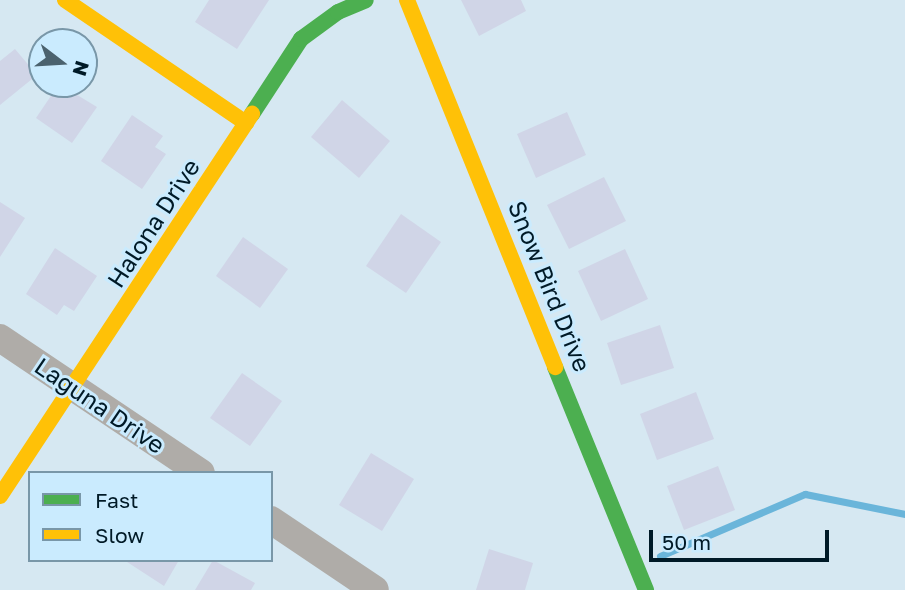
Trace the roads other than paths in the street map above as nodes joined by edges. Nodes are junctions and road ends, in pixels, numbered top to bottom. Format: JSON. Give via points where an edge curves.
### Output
{"nodes":[{"id":1,"x":65,"y":0,"type":"edge"},
{"id":2,"x":366,"y":0,"type":"edge"},
{"id":3,"x":407,"y":0,"type":"edge"},
{"id":4,"x":246,"y":123,"type":"junction"},
{"id":5,"x":0,"y":338,"type":"edge"},
{"id":6,"x":73,"y":387,"type":"junction"},
{"id":7,"x":198,"y":471,"type":"edge"},
{"id":8,"x":0,"y":496,"type":"edge"},
{"id":9,"x":273,"y":521,"type":"edge"},
{"id":10,"x":375,"y":590,"type":"edge"},
{"id":11,"x":646,"y":590,"type":"edge"}],
"edges":[{"from":1,"to":4,"type":"street"},
{"from":2,"to":4,"type":"street","name":"Halona Drive","via":[[338,12],[301,39]]},
{"from":3,"to":11,"type":"street","name":"Snow Bird Drive"},
{"from":4,"to":6,"type":"street","name":"Halona Drive"},
{"from":5,"to":6,"type":"street","name":"Laguna Drive"},
{"from":6,"to":7,"type":"street","name":"Laguna Drive"},
{"from":6,"to":8,"type":"street","name":"Halona Drive"},
{"from":9,"to":10,"type":"street"}]}
